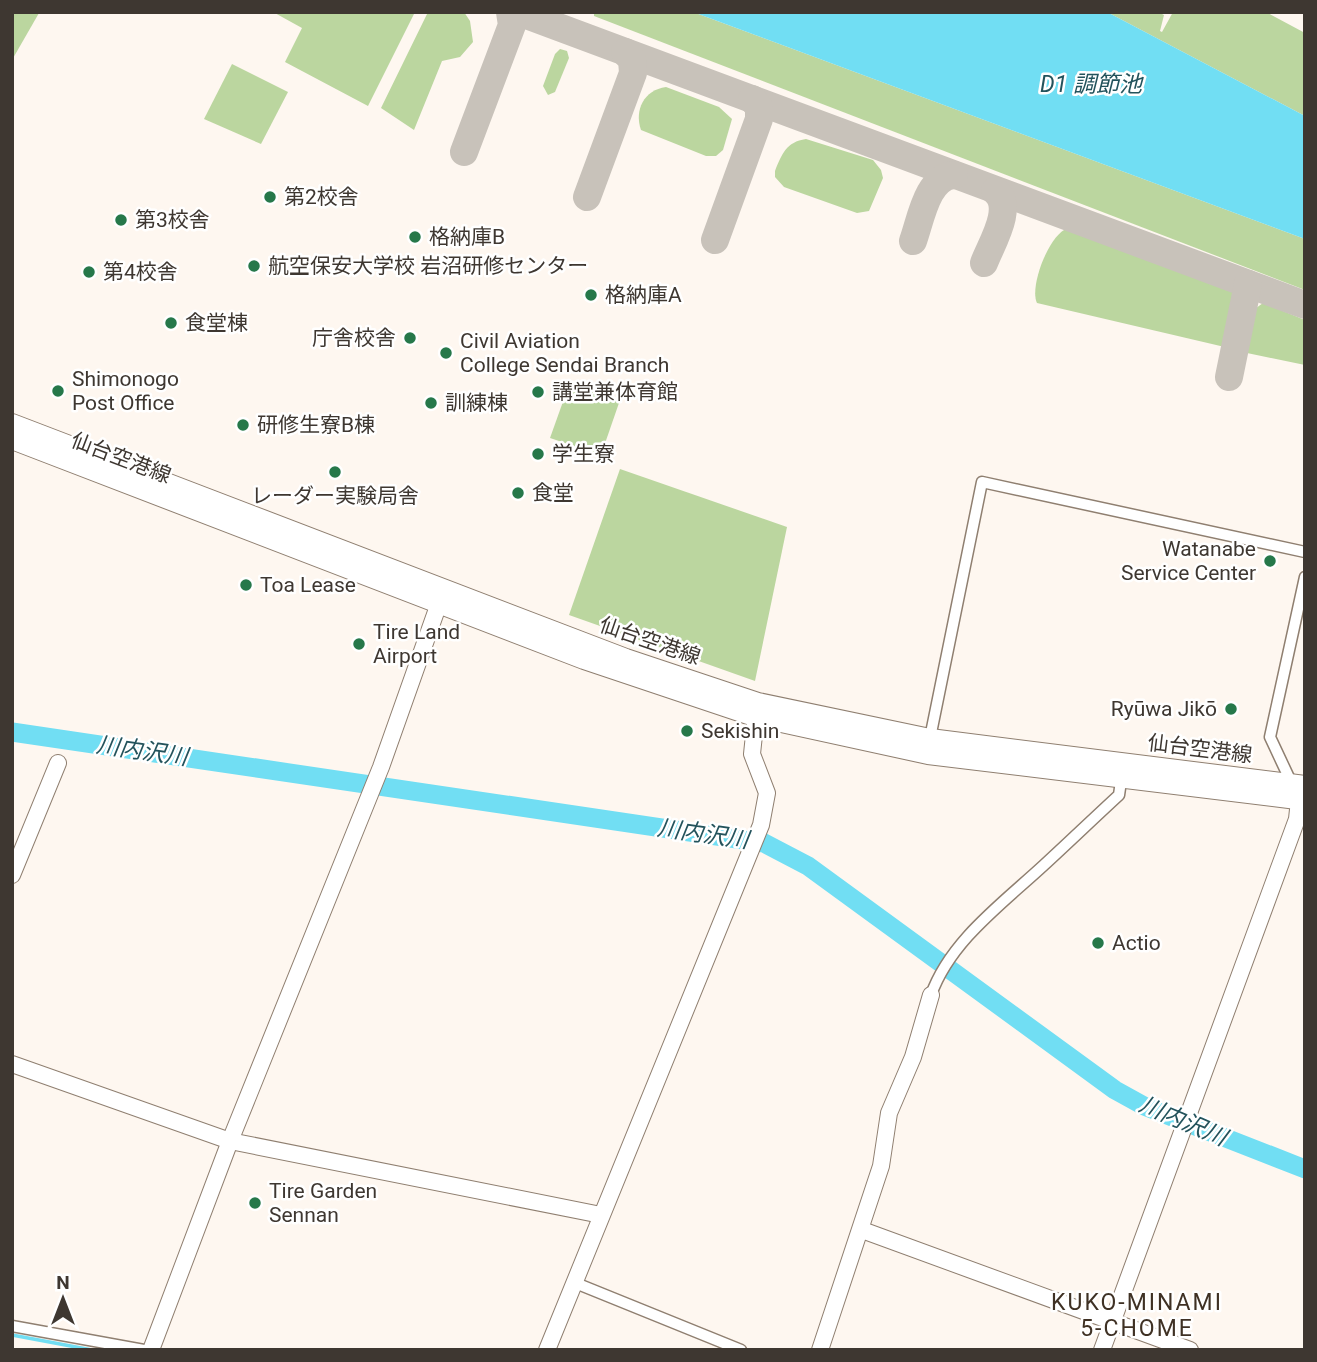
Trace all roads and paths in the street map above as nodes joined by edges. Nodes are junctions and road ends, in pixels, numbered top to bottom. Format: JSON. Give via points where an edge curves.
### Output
{"nodes":[{"id":1,"x":12,"y":423,"type":"edge"},
{"id":2,"x":12,"y":440,"type":"edge"},
{"id":3,"x":1305,"y":552,"type":"edge"},
{"id":4,"x":1305,"y":578,"type":"edge"},
{"id":5,"x":441,"y":597,"type":"junction"},
{"id":6,"x":756,"y":710,"type":"junction"},
{"id":7,"x":930,"y":738,"type":"junction"},
{"id":8,"x":58,"y":764,"type":"dead end"},
{"id":9,"x":1122,"y":771,"type":"junction"},
{"id":10,"x":1300,"y":792,"type":"edge"},
{"id":11,"x":12,"y":876,"type":"edge"},
{"id":12,"x":934,"y":987,"type":"joint"},
{"id":13,"x":12,"y":1064,"type":"edge"},
{"id":14,"x":230,"y":1141,"type":"junction"},
{"id":15,"x":601,"y":1215,"type":"junction"},
{"id":16,"x":862,"y":1230,"type":"junction"},
{"id":17,"x":573,"y":1282,"type":"junction"},
{"id":18,"x":1112,"y":1321,"type":"junction"},
{"id":19,"x":12,"y":1326,"type":"edge"},
{"id":20,"x":144,"y":1350,"type":"edge"},
{"id":21,"x":151,"y":1350,"type":"edge"},
{"id":22,"x":547,"y":1350,"type":"edge"},
{"id":23,"x":741,"y":1350,"type":"edge"},
{"id":24,"x":820,"y":1350,"type":"edge"},
{"id":25,"x":1102,"y":1350,"type":"edge"},
{"id":26,"x":1190,"y":1350,"type":"edge"}],
"edges":[{"from":1,"to":5,"type":"main road","name":"仙台空港線"},
{"from":2,"to":5,"type":"main road","name":"仙台空港線"},
{"from":3,"to":7,"type":"street","via":[[982,482]]},
{"from":4,"to":10,"type":"street","via":[[1270,737]]},
{"from":5,"to":6,"type":"main road","name":"仙台空港線","via":[[625,658]]},
{"from":5,"to":14,"type":"street","via":[[381,766]]},
{"from":6,"to":7,"type":"main road","name":"仙台空港線"},
{"from":6,"to":9,"type":"main road","name":"仙台空港線","via":[[928,755]]},
{"from":6,"to":15,"type":"street","via":[[752,754],[767,793],[761,825]]},
{"from":7,"to":9,"type":"main road","name":"仙台空港線"},
{"from":8,"to":11,"type":"street"},
{"from":9,"to":10,"type":"main road","name":"仙台空港線"},
{"from":9,"to":12,"type":"street","via":[[1119,794],[987,916],[954,953]]},
{"from":10,"to":18,"type":"street","via":[[1297,819]]},
{"from":12,"to":16,"type":"street","via":[[913,1057],[889,1113],[881,1166]]},
{"from":13,"to":14,"type":"street"},
{"from":14,"to":15,"type":"street"},
{"from":14,"to":21,"type":"street"},
{"from":15,"to":17,"type":"street"},
{"from":16,"to":18,"type":"street"},
{"from":16,"to":24,"type":"street"},
{"from":17,"to":22,"type":"street"},
{"from":17,"to":23,"type":"street"},
{"from":18,"to":25,"type":"street"},
{"from":18,"to":26,"type":"street"},
{"from":19,"to":20,"type":"street"}]}
